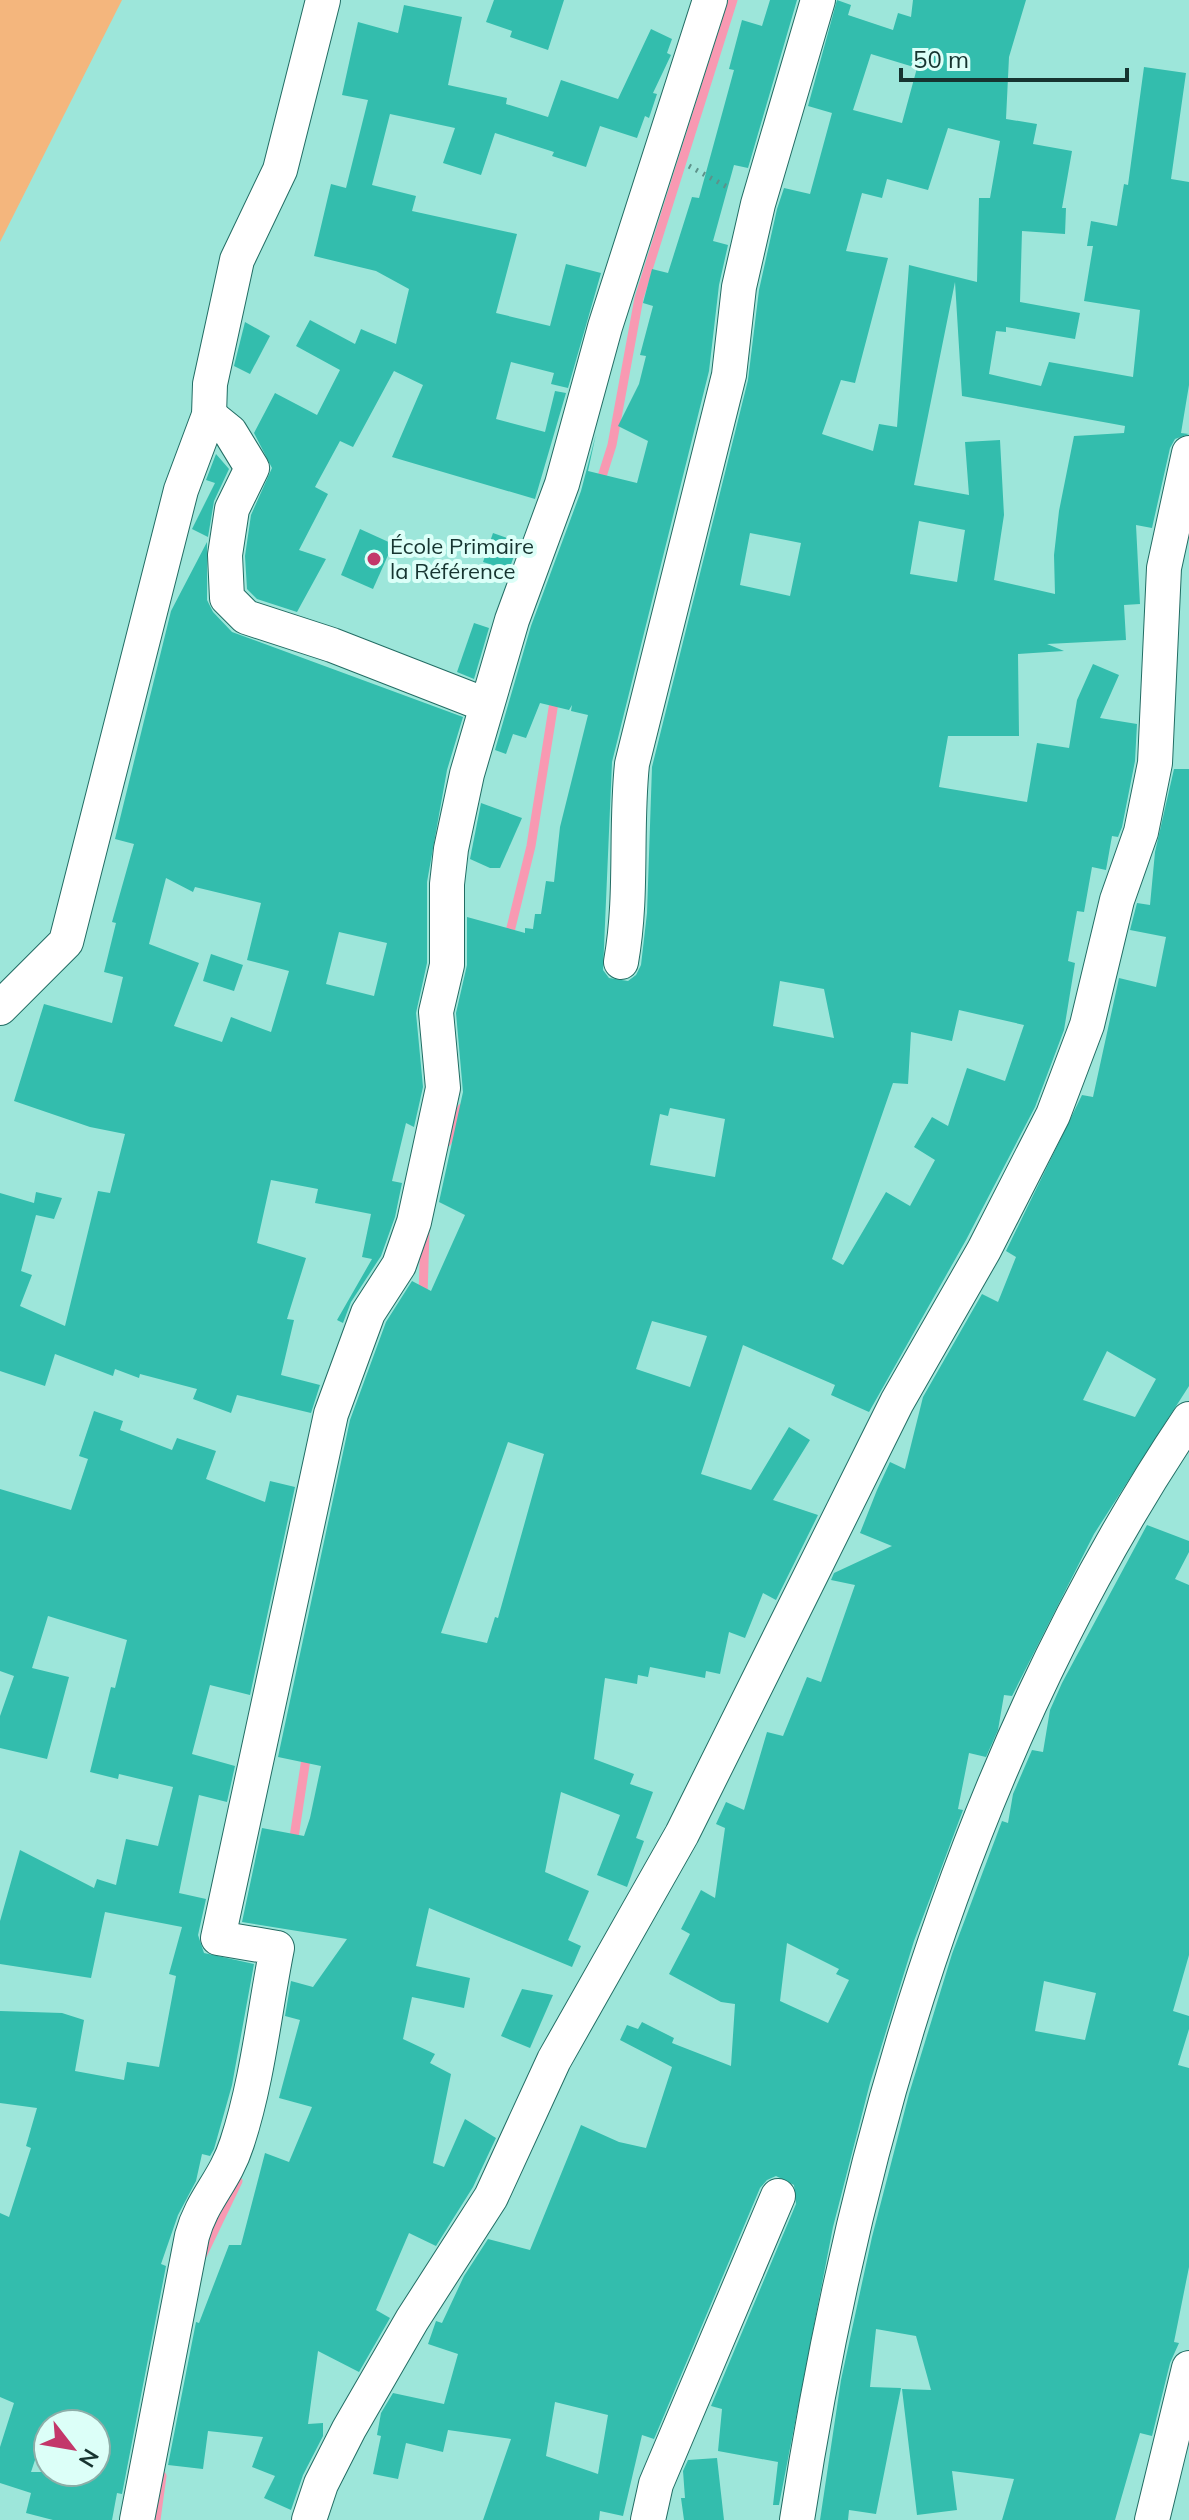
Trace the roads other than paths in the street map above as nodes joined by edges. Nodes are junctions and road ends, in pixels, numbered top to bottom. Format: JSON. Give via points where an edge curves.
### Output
{"nodes":[{"id":1,"x":323,"y":0,"type":"edge"},
{"id":2,"x":710,"y":0,"type":"edge"},
{"id":3,"x":818,"y":0,"type":"edge"},
{"id":4,"x":209,"y":415,"type":"junction"},
{"id":5,"x":1189,"y":453,"type":"edge"},
{"id":6,"x":486,"y":705,"type":"junction"},
{"id":7,"x":621,"y":962,"type":"dead end"},
{"id":8,"x":0,"y":1008,"type":"edge"},
{"id":9,"x":1189,"y":1419,"type":"edge"},
{"id":10,"x":778,"y":2196,"type":"dead end"},
{"id":11,"x":1189,"y":2368,"type":"edge"},
{"id":12,"x":137,"y":2520,"type":"edge"},
{"id":13,"x":309,"y":2520,"type":"edge"},
{"id":14,"x":648,"y":2520,"type":"edge"},
{"id":15,"x":797,"y":2520,"type":"edge"},
{"id":16,"x":1152,"y":2520,"type":"edge"}],
"edges":[{"from":1,"to":4,"type":"street","via":[[280,170],[237,260],[210,384]]},
{"from":2,"to":6,"type":"street","via":[[605,327],[562,484]]},
{"from":3,"to":7,"type":"street","via":[[758,204],[739,287],[729,375],[632,764],[631,886]]},
{"from":4,"to":6,"type":"street","via":[[230,432],[252,468],[232,509],[225,555],[227,598],[246,617]]},
{"from":4,"to":8,"type":"street","via":[[181,490],[66,942]]},
{"from":5,"to":13,"type":"street","via":[[1164,568],[1155,763],[1141,832],[1117,900],[1087,1025],[1053,1115],[897,1402],[682,1834],[554,2060],[491,2197],[349,2429]]},
{"from":6,"to":12,"type":"street","via":[[451,849],[447,965],[436,1012],[443,1088],[414,1222],[399,1265],[368,1313],[328,1426],[218,1938],[277,1948],[258,2074],[227,2172],[200,2208],[192,2236]]},
{"from":9,"to":15,"type":"street","via":[[1111,1542],[980,1813],[887,2094],[818,2386]]},
{"from":10,"to":14,"type":"street","via":[[656,2484]]},
{"from":11,"to":16,"type":"street"}]}
